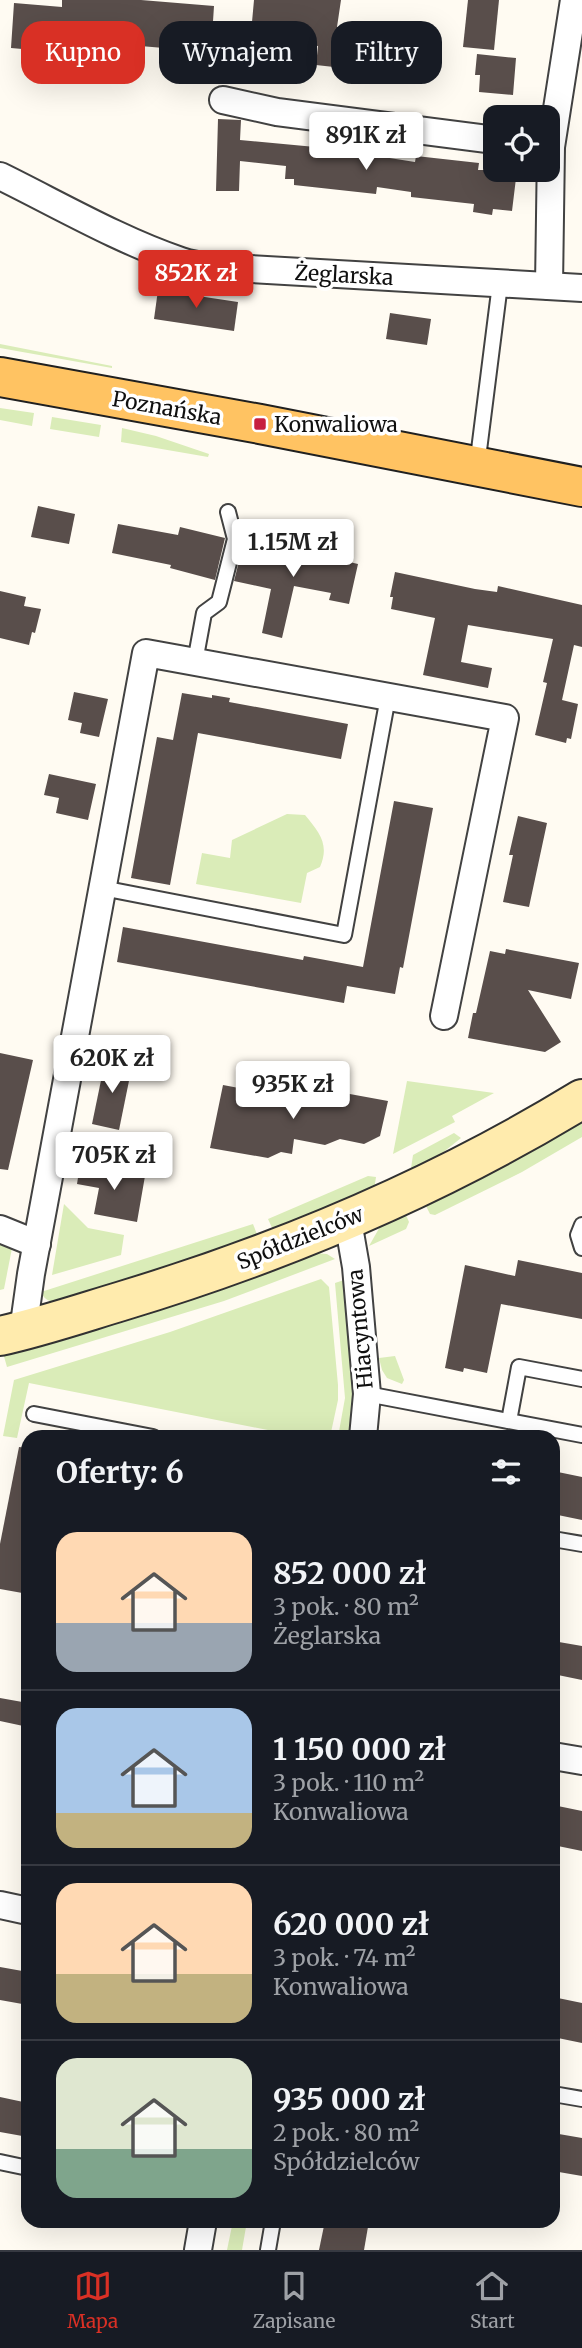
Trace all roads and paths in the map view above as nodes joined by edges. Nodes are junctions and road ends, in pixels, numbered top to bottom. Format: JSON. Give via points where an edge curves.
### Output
{"nodes":[{"id":1,"x":574,"y":0,"type":"edge"},
{"id":2,"x":576,"y":37,"type":"edge"},
{"id":3,"x":223,"y":100,"type":"dead end"},
{"id":4,"x":559,"y":105,"type":"edge"},
{"id":5,"x":483,"y":138,"type":"edge"},
{"id":6,"x":0,"y":176,"type":"edge"},
{"id":7,"x":549,"y":182,"type":"edge"},
{"id":8,"x":500,"y":284,"type":"junction"},
{"id":9,"x":549,"y":286,"type":"junction"},
{"id":10,"x":582,"y":288,"type":"edge"},
{"id":11,"x":0,"y":377,"type":"edge"},
{"id":12,"x":477,"y":467,"type":"junction"},
{"id":13,"x":582,"y":487,"type":"edge"},
{"id":14,"x":228,"y":512,"type":"dead end"},
{"id":15,"x":195,"y":662,"type":"junction"},
{"id":16,"x":388,"y":697,"type":"junction"},
{"id":17,"x":102,"y":888,"type":"junction"},
{"id":18,"x":444,"y":1016,"type":"dead end"},
{"id":19,"x":582,"y":1099,"type":"edge"},
{"id":20,"x":348,"y":1221,"type":"junction"},
{"id":21,"x":582,"y":1225,"type":"edge"},
{"id":22,"x":0,"y":1228,"type":"edge"},
{"id":23,"x":37,"y":1244,"type":"junction"},
{"id":24,"x":582,"y":1248,"type":"edge"},
{"id":25,"x":12,"y":1333,"type":"edge"},
{"id":26,"x":582,"y":1379,"type":"edge"},
{"id":27,"x":367,"y":1394,"type":"junction"},
{"id":28,"x":34,"y":1414,"type":"dead end"},
{"id":29,"x":509,"y":1421,"type":"junction"},
{"id":30,"x":117,"y":1430,"type":"edge"},
{"id":31,"x":364,"y":1430,"type":"edge"},
{"id":32,"x":556,"y":1430,"type":"edge"},
{"id":33,"x":560,"y":1431,"type":"edge"},
{"id":34,"x":582,"y":1435,"type":"edge"},
{"id":35,"x":560,"y":1540,"type":"edge"},
{"id":36,"x":582,"y":1544,"type":"edge"},
{"id":37,"x":560,"y":1757,"type":"edge"},
{"id":38,"x":582,"y":1761,"type":"edge"},
{"id":39,"x":0,"y":1905,"type":"edge"},
{"id":40,"x":21,"y":1910,"type":"edge"},
{"id":41,"x":560,"y":2095,"type":"edge"},
{"id":42,"x":582,"y":2099,"type":"edge"},
{"id":43,"x":0,"y":2162,"type":"edge"},
{"id":44,"x":21,"y":2166,"type":"edge"},
{"id":45,"x":273,"y":2228,"type":"edge"},
{"id":46,"x":268,"y":2250,"type":"edge"}],
"edges":[{"from":1,"to":2,"type":"street"},
{"from":2,"to":4,"type":"street"},
{"from":3,"to":5,"type":"street","via":[[277,112]]},
{"from":6,"to":8,"type":"street","name":"Żeglarska","via":[[183,261],[212,267]]},
{"from":7,"to":9,"type":"street"},
{"from":8,"to":9,"type":"street","name":"Żeglarska"},
{"from":8,"to":12,"type":"lane"},
{"from":9,"to":10,"type":"street","name":"Żeglarska"},
{"from":11,"to":12,"type":"main road","name":"Poznańska"},
{"from":12,"to":13,"type":"main road","name":"Poznańska"},
{"from":14,"to":15,"type":"lane","via":[[234,539],[219,602],[204,613]]},
{"from":15,"to":16,"type":"street"},
{"from":15,"to":17,"type":"street","via":[[146,653]]},
{"from":16,"to":17,"type":"lane","via":[[344,934]]},
{"from":16,"to":18,"type":"street","via":[[505,718]]},
{"from":17,"to":23,"type":"street"},
{"from":19,"to":20,"type":"street","name":"Spółdzielców","via":[[461,1168]]},
{"from":20,"to":25,"type":"street","name":"Spółdzielców","via":[[216,1272]]},
{"from":20,"to":27,"type":"street","name":"Hiacyntowa"},
{"from":21,"to":24,"type":"lane","via":[[578,1235]]},
{"from":22,"to":23,"type":"street"},
{"from":23,"to":25,"type":"street"},
{"from":26,"to":29,"type":"lane","via":[[519,1367]]},
{"from":27,"to":29,"type":"lane"},
{"from":27,"to":31,"type":"street","name":"Hiacyntowa"},
{"from":28,"to":30,"type":"lane"},
{"from":29,"to":32,"type":"lane"},
{"from":33,"to":34,"type":"lane"},
{"from":35,"to":36,"type":"lane"},
{"from":37,"to":38,"type":"street"},
{"from":39,"to":40,"type":"street"},
{"from":41,"to":42,"type":"lane"},
{"from":43,"to":44,"type":"lane"},
{"from":45,"to":46,"type":"lane"}]}
